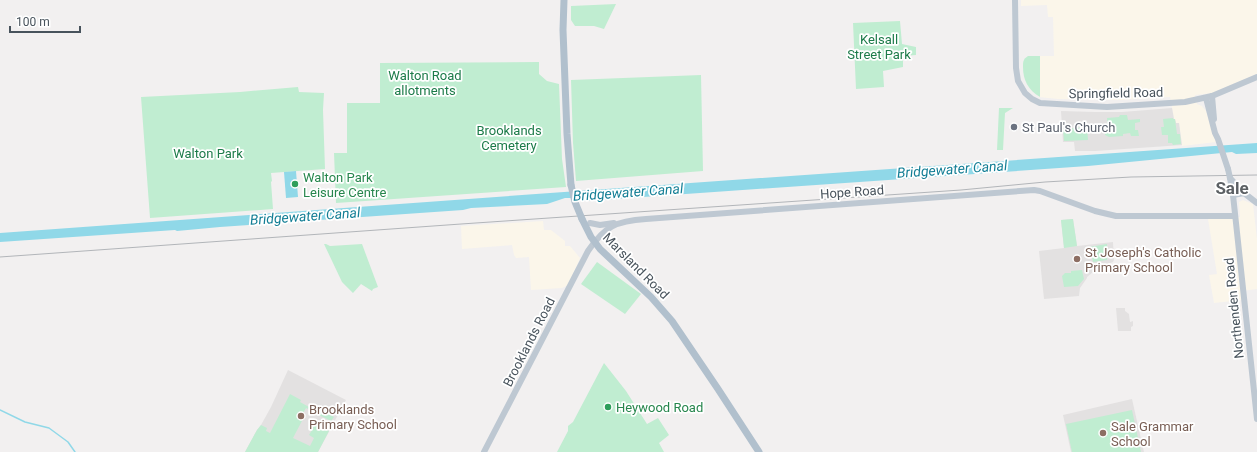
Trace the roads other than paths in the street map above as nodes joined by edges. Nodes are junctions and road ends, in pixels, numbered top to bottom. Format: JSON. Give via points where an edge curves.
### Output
{"nodes":[{"id":1,"x":564,"y":0,"type":"edge"},
{"id":2,"x":1016,"y":0,"type":"edge"},
{"id":3,"x":1257,"y":78,"type":"edge"},
{"id":4,"x":1209,"y":97,"type":"junction"},
{"id":5,"x":1193,"y":101,"type":"junction"},
{"id":6,"x":1216,"y":134,"type":"junction"},
{"id":7,"x":1230,"y":178,"type":"junction"},
{"id":8,"x":1244,"y":193,"type":"junction"},
{"id":9,"x":1233,"y":195,"type":"junction"},
{"id":10,"x":1257,"y":203,"type":"edge"},
{"id":11,"x":1235,"y":216,"type":"junction"},
{"id":12,"x":582,"y":219,"type":"junction"},
{"id":13,"x":620,"y":222,"type":"junction"},
{"id":14,"x":590,"y":223,"type":"joint"},
{"id":15,"x":594,"y":242,"type":"junction"},
{"id":16,"x":1257,"y":363,"type":"edge"},
{"id":17,"x":1251,"y":367,"type":"junction"},
{"id":18,"x":1257,"y":419,"type":"edge"},
{"id":19,"x":484,"y":452,"type":"edge"},
{"id":20,"x":759,"y":452,"type":"edge"}],
"edges":[{"from":1,"to":12,"type":"main road","name":"Marsland Road","bridge":true,"via":[[565,98],[571,185]]},
{"from":2,"to":5,"type":"street","name":"Springfield Road","via":[[1018,81],[1024,93],[1036,102],[1126,106]]},
{"from":3,"to":4,"type":"street","name":"Springfield Road"},
{"from":4,"to":5,"type":"street","name":"Springfield Road"},
{"from":4,"to":6,"type":"street"},
{"from":5,"to":6,"type":"street","via":[[1205,107]]},
{"from":6,"to":7,"type":"street","name":"Northenden Road","bridge":true},
{"from":7,"to":8,"type":"street"},
{"from":7,"to":9,"type":"street","name":"Northenden Road"},
{"from":8,"to":9,"type":"street"},
{"from":8,"to":10,"type":"street"},
{"from":9,"to":11,"type":"street","name":"Northenden Road"},
{"from":11,"to":13,"type":"street","name":"Hope Road","via":[[1116,216],[1034,190]]},
{"from":11,"to":17,"type":"street","name":"Northenden Road"},
{"from":12,"to":14,"type":"main road"},
{"from":12,"to":15,"type":"main road","name":"Marsland Road"},
{"from":13,"to":14,"type":"street","via":[[600,225]]},
{"from":13,"to":15,"type":"street","name":"Hope Road"},
{"from":15,"to":19,"type":"street","name":"Brooklands Road"},
{"from":15,"to":20,"type":"main road","name":"Marsland Road","via":[[665,313]]},
{"from":16,"to":17,"type":"street"},
{"from":17,"to":18,"type":"street","name":"Northenden Road"}]}
